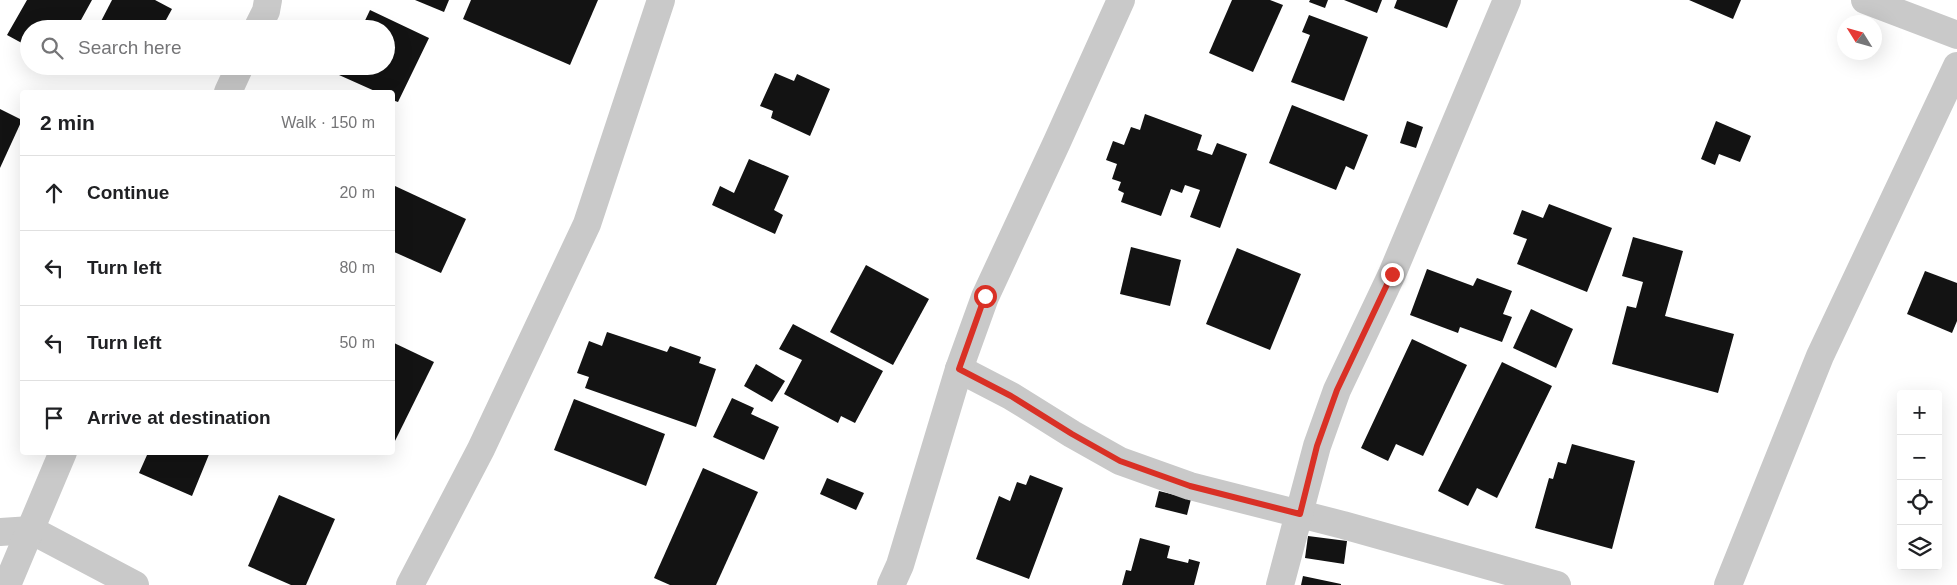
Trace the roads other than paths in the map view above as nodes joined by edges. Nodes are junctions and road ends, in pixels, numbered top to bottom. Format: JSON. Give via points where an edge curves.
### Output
{"nodes":[{"id":1,"x":268,"y":0,"type":"edge"},
{"id":2,"x":661,"y":0,"type":"edge"},
{"id":3,"x":1121,"y":0,"type":"edge"},
{"id":4,"x":1507,"y":0,"type":"edge"},
{"id":5,"x":1865,"y":0,"type":"edge"},
{"id":6,"x":262,"y":20,"type":"edge"},
{"id":7,"x":1957,"y":35,"type":"edge"},
{"id":8,"x":1957,"y":66,"type":"edge"},
{"id":9,"x":236,"y":75,"type":"edge"},
{"id":10,"x":229,"y":90,"type":"edge"},
{"id":11,"x":959,"y":369,"type":"junction"},
{"id":12,"x":63,"y":455,"type":"edge"},
{"id":13,"x":1300,"y":514,"type":"junction"},
{"id":14,"x":31,"y":530,"type":"junction"},
{"id":15,"x":0,"y":532,"type":"edge"},
{"id":16,"x":7,"y":585,"type":"edge"},
{"id":17,"x":135,"y":585,"type":"edge"},
{"id":18,"x":410,"y":585,"type":"edge"},
{"id":19,"x":891,"y":585,"type":"edge"},
{"id":20,"x":1280,"y":585,"type":"edge"},
{"id":21,"x":1557,"y":585,"type":"edge"},
{"id":22,"x":1728,"y":585,"type":"edge"}],
"edges":[{"from":1,"to":6,"type":"street"},
{"from":2,"to":18,"type":"street","via":[[587,224],[480,448]]},
{"from":3,"to":11,"type":"street","via":[[985,296]]},
{"from":4,"to":13,"type":"street","via":[[1392,274],[1337,390],[1317,446]]},
{"from":5,"to":7,"type":"street"},
{"from":8,"to":22,"type":"street","via":[[1820,356]]},
{"from":9,"to":10,"type":"street"},
{"from":11,"to":13,"type":"street","via":[[1120,461],[1190,486]]},
{"from":11,"to":19,"type":"street","via":[[900,565]]},
{"from":12,"to":14,"type":"street"},
{"from":13,"to":20,"type":"street"},
{"from":13,"to":21,"type":"street"},
{"from":14,"to":15,"type":"street"},
{"from":14,"to":16,"type":"street"},
{"from":14,"to":17,"type":"street"}]}
